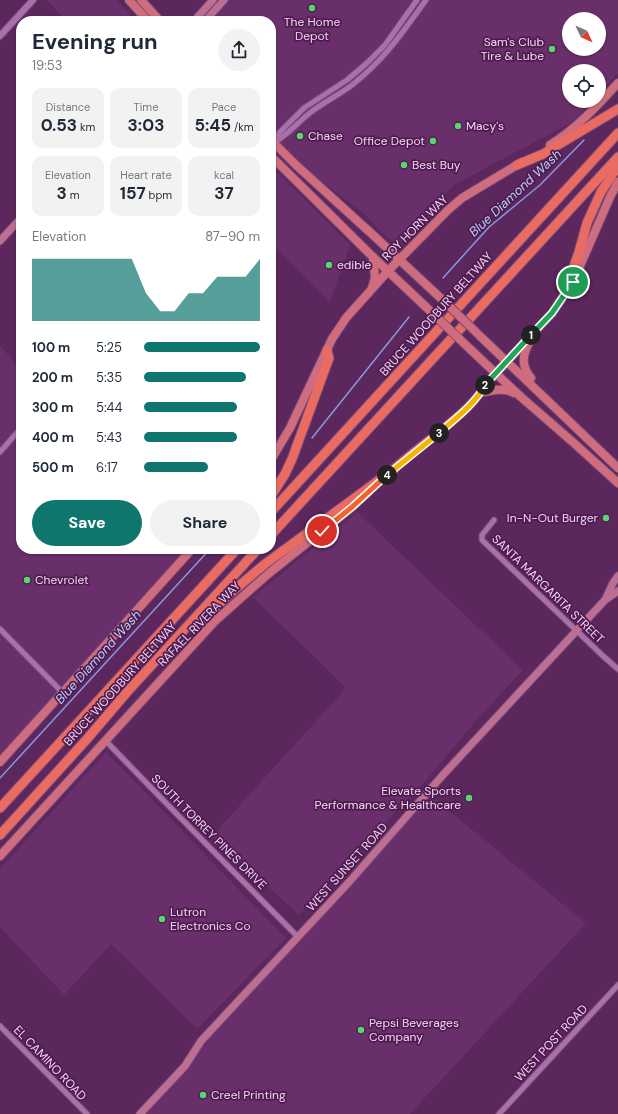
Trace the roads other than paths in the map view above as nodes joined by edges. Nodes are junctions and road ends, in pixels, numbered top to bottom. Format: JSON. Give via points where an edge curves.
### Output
{"nodes":[{"id":1,"x":33,"y":0,"type":"edge"},
{"id":2,"x":129,"y":0,"type":"edge"},
{"id":3,"x":141,"y":0,"type":"edge"},
{"id":4,"x":213,"y":0,"type":"edge"},
{"id":5,"x":224,"y":0,"type":"edge"},
{"id":6,"x":417,"y":0,"type":"edge"},
{"id":7,"x":426,"y":0,"type":"edge"},
{"id":8,"x":18,"y":16,"type":"edge"},
{"id":9,"x":143,"y":16,"type":"edge"},
{"id":10,"x":155,"y":16,"type":"edge"},
{"id":11,"x":199,"y":16,"type":"edge"},
{"id":12,"x":210,"y":16,"type":"edge"},
{"id":13,"x":16,"y":19,"type":"edge"},
{"id":14,"x":0,"y":36,"type":"edge"},
{"id":15,"x":618,"y":83,"type":"edge"},
{"id":16,"x":618,"y":109,"type":"edge"},
{"id":17,"x":618,"y":133,"type":"edge"},
{"id":18,"x":276,"y":138,"type":"edge"},
{"id":19,"x":276,"y":142,"type":"edge"},
{"id":20,"x":276,"y":148,"type":"edge"},
{"id":21,"x":618,"y":157,"type":"edge"},
{"id":22,"x":276,"y":161,"type":"edge"},
{"id":23,"x":517,"y":165,"type":"junction"},
{"id":24,"x":618,"y":166,"type":"edge"},
{"id":25,"x":618,"y":182,"type":"edge"},
{"id":26,"x":16,"y":223,"type":"edge"},
{"id":27,"x":0,"y":241,"type":"edge"},
{"id":28,"x":373,"y":257,"type":"junction"},
{"id":29,"x":400,"y":259,"type":"junction"},
{"id":30,"x":388,"y":271,"type":"junction"},
{"id":31,"x":372,"y":289,"type":"junction"},
{"id":32,"x":564,"y":294,"type":"junction"},
{"id":33,"x":536,"y":330,"type":"junction"},
{"id":34,"x":326,"y":350,"type":"junction"},
{"id":35,"x":507,"y":361,"type":"junction"},
{"id":36,"x":496,"y":374,"type":"junction"},
{"id":37,"x":482,"y":392,"type":"junction"},
{"id":38,"x":522,"y":397,"type":"junction"},
{"id":39,"x":566,"y":418,"type":"junction"},
{"id":40,"x":16,"y":434,"type":"edge"},
{"id":41,"x":0,"y":452,"type":"edge"},
{"id":42,"x":276,"y":452,"type":"edge"},
{"id":43,"x":618,"y":468,"type":"edge"},
{"id":44,"x":394,"y":469,"type":"junction"},
{"id":45,"x":618,"y":484,"type":"edge"},
{"id":46,"x":276,"y":488,"type":"edge"},
{"id":47,"x":276,"y":507,"type":"edge"},
{"id":48,"x":494,"y":520,"type":"dead end"},
{"id":49,"x":276,"y":530,"type":"edge"},
{"id":50,"x":188,"y":554,"type":"edge"},
{"id":51,"x":232,"y":554,"type":"edge"},
{"id":52,"x":253,"y":554,"type":"edge"},
{"id":53,"x":618,"y":576,"type":"edge"},
{"id":54,"x":618,"y":591,"type":"edge"},
{"id":55,"x":605,"y":600,"type":"junction"},
{"id":56,"x":0,"y":629,"type":"edge"},
{"id":57,"x":577,"y":631,"type":"junction"},
{"id":58,"x":179,"y":636,"type":"junction"},
{"id":59,"x":618,"y":668,"type":"edge"},
{"id":60,"x":63,"y":693,"type":"junction"},
{"id":61,"x":106,"y":741,"type":"junction"},
{"id":62,"x":0,"y":762,"type":"edge"},
{"id":63,"x":0,"y":808,"type":"edge"},
{"id":64,"x":0,"y":835,"type":"edge"},
{"id":65,"x":0,"y":856,"type":"edge"},
{"id":66,"x":298,"y":937,"type":"junction"},
{"id":67,"x":618,"y":985,"type":"edge"},
{"id":68,"x":0,"y":1026,"type":"edge"},
{"id":69,"x":87,"y":1114,"type":"edge"},
{"id":70,"x":140,"y":1114,"type":"edge"},
{"id":71,"x":499,"y":1114,"type":"edge"}],
"edges":[{"from":1,"to":8,"type":"street"},
{"from":2,"to":9,"type":"main road"},
{"from":3,"to":10,"type":"main road"},
{"from":4,"to":11,"type":"main road"},
{"from":5,"to":12,"type":"main road"},
{"from":6,"to":18,"type":"street","via":[[385,44],[367,63],[347,80],[304,108]]},
{"from":7,"to":19,"type":"street","via":[[390,49],[372,68],[352,86],[297,123]]},
{"from":13,"to":14,"type":"street"},
{"from":15,"to":23,"type":"main road","name":"ROY HORN WAY","via":[[584,119],[556,142]]},
{"from":16,"to":23,"type":"highway","via":[[543,154]]},
{"from":17,"to":47,"type":"highway","name":"BRUCE WOODBURY BELTWAY"},
{"from":20,"to":29,"type":"main road"},
{"from":21,"to":49,"type":"highway"},
{"from":22,"to":28,"type":"main road"},
{"from":23,"to":29,"type":"main road","name":"ROY HORN WAY","via":[[462,198]]},
{"from":24,"to":32,"type":"highway","via":[[601,192],[587,224]]},
{"from":25,"to":32,"type":"main road","name":"RAFAEL RIVERA WAY","via":[[573,282]]},
{"from":26,"to":27,"type":"main road"},
{"from":28,"to":30,"type":"main road"},
{"from":28,"to":31,"type":"main road","via":[[375,278]]},
{"from":29,"to":30,"type":"main road","name":"ROY HORN WAY"},
{"from":29,"to":35,"type":"main road","bridge":true},
{"from":30,"to":31,"type":"main road","name":"ROY HORN WAY"},
{"from":30,"to":36,"type":"main road","bridge":true},
{"from":31,"to":34,"type":"main road","name":"ROY HORN WAY","via":[[346,318]]},
{"from":32,"to":33,"type":"main road","name":"RAFAEL RIVERA WAY","via":[[552,313]]},
{"from":33,"to":35,"type":"main road","name":"RAFAEL RIVERA WAY"},
{"from":33,"to":39,"type":"main road","via":[[523,356],[526,372],[555,402]]},
{"from":34,"to":42,"type":"main road","name":"ROY HORN WAY","via":[[290,428]]},
{"from":34,"to":46,"type":"highway","via":[[329,358],[292,459]]},
{"from":35,"to":36,"type":"main road","name":"RAFAEL RIVERA WAY"},
{"from":35,"to":39,"type":"main road"},
{"from":36,"to":37,"type":"main road","name":"RAFAEL RIVERA WAY"},
{"from":36,"to":38,"type":"main road"},
{"from":37,"to":38,"type":"main road","via":[[503,389]]},
{"from":37,"to":44,"type":"main road","name":"RAFAEL RIVERA WAY","via":[[451,423]]},
{"from":38,"to":45,"type":"main road"},
{"from":39,"to":43,"type":"main road"},
{"from":40,"to":41,"type":"street"},
{"from":44,"to":58,"type":"highway","via":[[265,564],[194,627]]},
{"from":44,"to":61,"type":"main road","name":"RAFAEL RIVERA WAY","via":[[352,507],[230,607]]},
{"from":48,"to":57,"type":"street","name":"SANTA MARGARITA STREET","via":[[482,535],[482,540]]},
{"from":50,"to":60,"type":"main road"},
{"from":51,"to":63,"type":"highway","name":"BRUCE WOODBURY BELTWAY"},
{"from":52,"to":58,"type":"highway","name":"BRUCE WOODBURY BELTWAY"},
{"from":53,"to":55,"type":"main road","name":"WEST SUNSET ROAD"},
{"from":54,"to":55,"type":"main road","name":"WEST SUNSET ROAD"},
{"from":55,"to":57,"type":"main road","name":"WEST SUNSET ROAD"},
{"from":56,"to":60,"type":"street"},
{"from":57,"to":59,"type":"street","name":"SANTA MARGARITA STREET"},
{"from":57,"to":66,"type":"main road","name":"WEST SUNSET ROAD"},
{"from":58,"to":64,"type":"highway","name":"BRUCE WOODBURY BELTWAY"},
{"from":60,"to":62,"type":"main road"},
{"from":61,"to":65,"type":"main road","name":"RAFAEL RIVERA WAY"},
{"from":61,"to":66,"type":"street","name":"SOUTH TORREY PINES DRIVE"},
{"from":66,"to":70,"type":"main road","name":"WEST SUNSET ROAD","via":[[201,1041],[185,1066]]},
{"from":67,"to":71,"type":"street","name":"WEST POST ROAD"},
{"from":68,"to":69,"type":"street","name":"EL CAMINO ROAD"}]}
